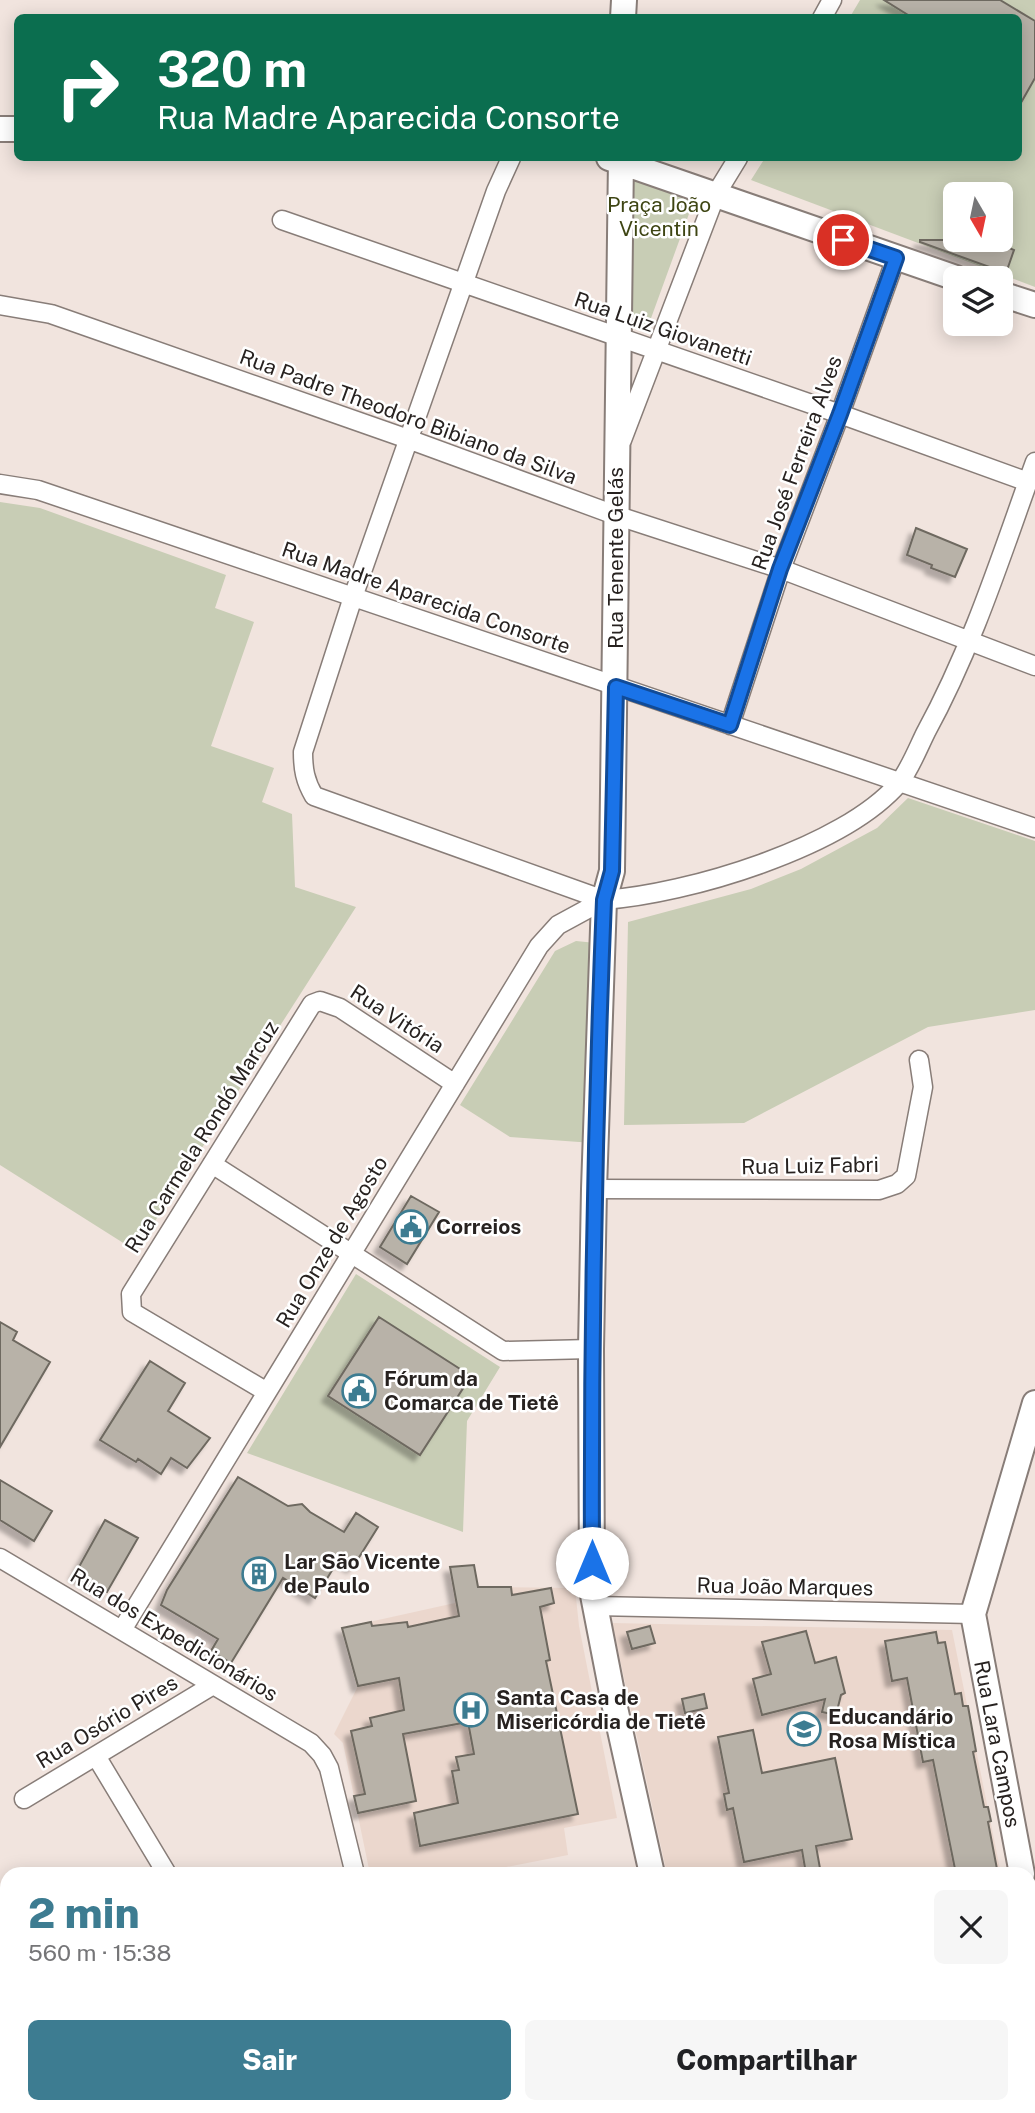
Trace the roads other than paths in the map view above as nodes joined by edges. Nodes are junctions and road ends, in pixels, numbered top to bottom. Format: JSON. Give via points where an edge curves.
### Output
{"nodes":[{"id":1,"x":510,"y":161,"type":"edge"},
{"id":2,"x":617,"y":161,"type":"edge"},
{"id":3,"x":623,"y":161,"type":"edge"},
{"id":4,"x":736,"y":161,"type":"edge"},
{"id":5,"x":716,"y":194,"type":"junction"},
{"id":6,"x":282,"y":220,"type":"dead end"},
{"id":7,"x":896,"y":258,"type":"junction"},
{"id":8,"x":943,"y":274,"type":"edge"},
{"id":9,"x":463,"y":284,"type":"junction"},
{"id":10,"x":1013,"y":298,"type":"edge"},
{"id":11,"x":0,"y":305,"type":"edge"},
{"id":12,"x":1035,"y":305,"type":"edge"},
{"id":13,"x":618,"y":338,"type":"junction"},
{"id":14,"x":656,"y":351,"type":"junction"},
{"id":15,"x":840,"y":414,"type":"junction"},
{"id":16,"x":408,"y":439,"type":"junction"},
{"id":17,"x":617,"y":453,"type":"junction"},
{"id":18,"x":1035,"y":462,"type":"edge"},
{"id":19,"x":1028,"y":482,"type":"junction"},
{"id":20,"x":0,"y":484,"type":"edge"},
{"id":21,"x":615,"y":516,"type":"junction"},
{"id":22,"x":780,"y":569,"type":"junction"},
{"id":23,"x":353,"y":597,"type":"junction"},
{"id":24,"x":970,"y":642,"type":"junction"},
{"id":25,"x":1035,"y":666,"type":"edge"},
{"id":26,"x":616,"y":687,"type":"junction"},
{"id":27,"x":730,"y":725,"type":"junction"},
{"id":28,"x":899,"y":782,"type":"junction"},
{"id":29,"x":1035,"y":828,"type":"edge"},
{"id":30,"x":604,"y":900,"type":"junction"},
{"id":31,"x":312,"y":1004,"type":"joint"},
{"id":32,"x":919,"y":1060,"type":"dead end"},
{"id":33,"x":455,"y":1084,"type":"junction"},
{"id":34,"x":212,"y":1164,"type":"junction"},
{"id":35,"x":594,"y":1189,"type":"junction"},
{"id":36,"x":351,"y":1254,"type":"junction"},
{"id":37,"x":591,"y":1349,"type":"junction"},
{"id":38,"x":267,"y":1392,"type":"junction"},
{"id":39,"x":1035,"y":1404,"type":"edge"},
{"id":40,"x":0,"y":1558,"type":"edge"},
{"id":41,"x":595,"y":1606,"type":"junction"},
{"id":42,"x":973,"y":1614,"type":"junction"},
{"id":43,"x":121,"y":1630,"type":"junction"},
{"id":44,"x":213,"y":1685,"type":"junction"},
{"id":45,"x":96,"y":1756,"type":"junction"},
{"id":46,"x":24,"y":1799,"type":"dead end"},
{"id":47,"x":163,"y":1867,"type":"edge"},
{"id":48,"x":353,"y":1867,"type":"edge"},
{"id":49,"x":651,"y":1867,"type":"edge"},
{"id":50,"x":1021,"y":1867,"type":"edge"}],
"edges":[{"from":1,"to":9,"type":"street"},
{"from":2,"to":13,"type":"street","name":"Rua Tenente Gelás"},
{"from":3,"to":5,"type":"street"},
{"from":4,"to":5,"type":"street"},
{"from":5,"to":7,"type":"street"},
{"from":5,"to":14,"type":"street"},
{"from":6,"to":9,"type":"street","name":"Rua Luiz Giovanetti"},
{"from":7,"to":8,"type":"street"},
{"from":7,"to":15,"type":"street","name":"Rua José Ferreira Alves"},
{"from":9,"to":13,"type":"street","name":"Rua Luiz Giovanetti"},
{"from":9,"to":16,"type":"street"},
{"from":10,"to":12,"type":"street"},
{"from":11,"to":16,"type":"street","name":"Rua Padre Theodoro Bibiano da Silva","via":[[51,314]]},
{"from":13,"to":14,"type":"street","name":"Rua Luiz Giovanetti"},
{"from":13,"to":17,"type":"street","name":"Rua Tenente Gelás"},
{"from":14,"to":15,"type":"street","name":"Rua Luiz Giovanetti"},
{"from":14,"to":17,"type":"street"},
{"from":15,"to":19,"type":"street","name":"Rua Luiz Giovanetti"},
{"from":15,"to":22,"type":"street","name":"Rua José Ferreira Alves"},
{"from":16,"to":21,"type":"street","name":"Rua Padre Theodoro Bibiano da Silva"},
{"from":16,"to":23,"type":"street"},
{"from":17,"to":21,"type":"street","name":"Rua Tenente Gelás"},
{"from":18,"to":19,"type":"street"},
{"from":19,"to":24,"type":"street"},
{"from":20,"to":23,"type":"street","name":"Rua Madre Aparecida Consorte","via":[[38,490]]},
{"from":21,"to":22,"type":"street","name":"Rua Padre Theodoro Bibiano da Silva"},
{"from":21,"to":26,"type":"street","name":"Rua Tenente Gelás"},
{"from":22,"to":24,"type":"street","name":"Rua Padre Theodoro Bibiano da Silva"},
{"from":22,"to":27,"type":"street","name":"Rua José Ferreira Alves"},
{"from":23,"to":26,"type":"street","name":"Rua Madre Aparecida Consorte"},
{"from":23,"to":30,"type":"street","via":[[303,752],[306,783],[314,796]]},
{"from":24,"to":25,"type":"street","name":"Rua Padre Theodoro Bibiano da Silva"},
{"from":24,"to":28,"type":"street"},
{"from":26,"to":27,"type":"street","name":"Rua Madre Aparecida Consorte"},
{"from":26,"to":30,"type":"street","name":"Rua Tenente Gelás","via":[[612,871]]},
{"from":27,"to":28,"type":"street","name":"Rua Madre Aparecida Consorte"},
{"from":28,"to":29,"type":"street","name":"Rua Madre Aparecida Consorte"},
{"from":28,"to":30,"type":"street","via":[[836,831],[796,852],[639,897]]},
{"from":30,"to":33,"type":"street","name":"Rua Onze de Agosto","via":[[558,925],[539,946]]},
{"from":30,"to":35,"type":"street","name":"Rua Tenente Gelás"},
{"from":31,"to":33,"type":"street","name":"Rua Vitória","via":[[320,1001],[341,1008]]},
{"from":31,"to":34,"type":"street","name":"Rua Carmela Rondó Marcuz"},
{"from":32,"to":35,"type":"street","name":"Rua Luiz Fabri","via":[[923,1087],[906,1176],[897,1184],[879,1190]]},
{"from":33,"to":36,"type":"street","name":"Rua Onze de Agosto"},
{"from":34,"to":36,"type":"street"},
{"from":34,"to":38,"type":"street","name":"Rua Carmela Rondó Marcuz","via":[[131,1294],[132,1312]]},
{"from":35,"to":37,"type":"street","name":"Rua Tenente Gelás"},
{"from":36,"to":37,"type":"street","via":[[503,1351]]},
{"from":36,"to":38,"type":"street","name":"Rua Onze de Agosto"},
{"from":37,"to":41,"type":"street","name":"Rua Tenente Gelás"},
{"from":38,"to":43,"type":"street","name":"Rua Onze de Agosto"},
{"from":39,"to":42,"type":"street"},
{"from":40,"to":43,"type":"street","name":"Rua dos Expedicionários"},
{"from":41,"to":42,"type":"street","name":"Rua João Marques"},
{"from":41,"to":49,"type":"street","name":"Rua Tenente Gelás"},
{"from":42,"to":50,"type":"street","name":"Rua Lara Campos"},
{"from":43,"to":44,"type":"street","name":"Rua dos Expedicionários"},
{"from":44,"to":45,"type":"street","name":"Rua Osório Pires"},
{"from":44,"to":48,"type":"street","name":"Rua dos Expedicionários","via":[[310,1743],[322,1755]]},
{"from":45,"to":46,"type":"street","name":"Rua Osório Pires"},
{"from":45,"to":47,"type":"street"}]}
